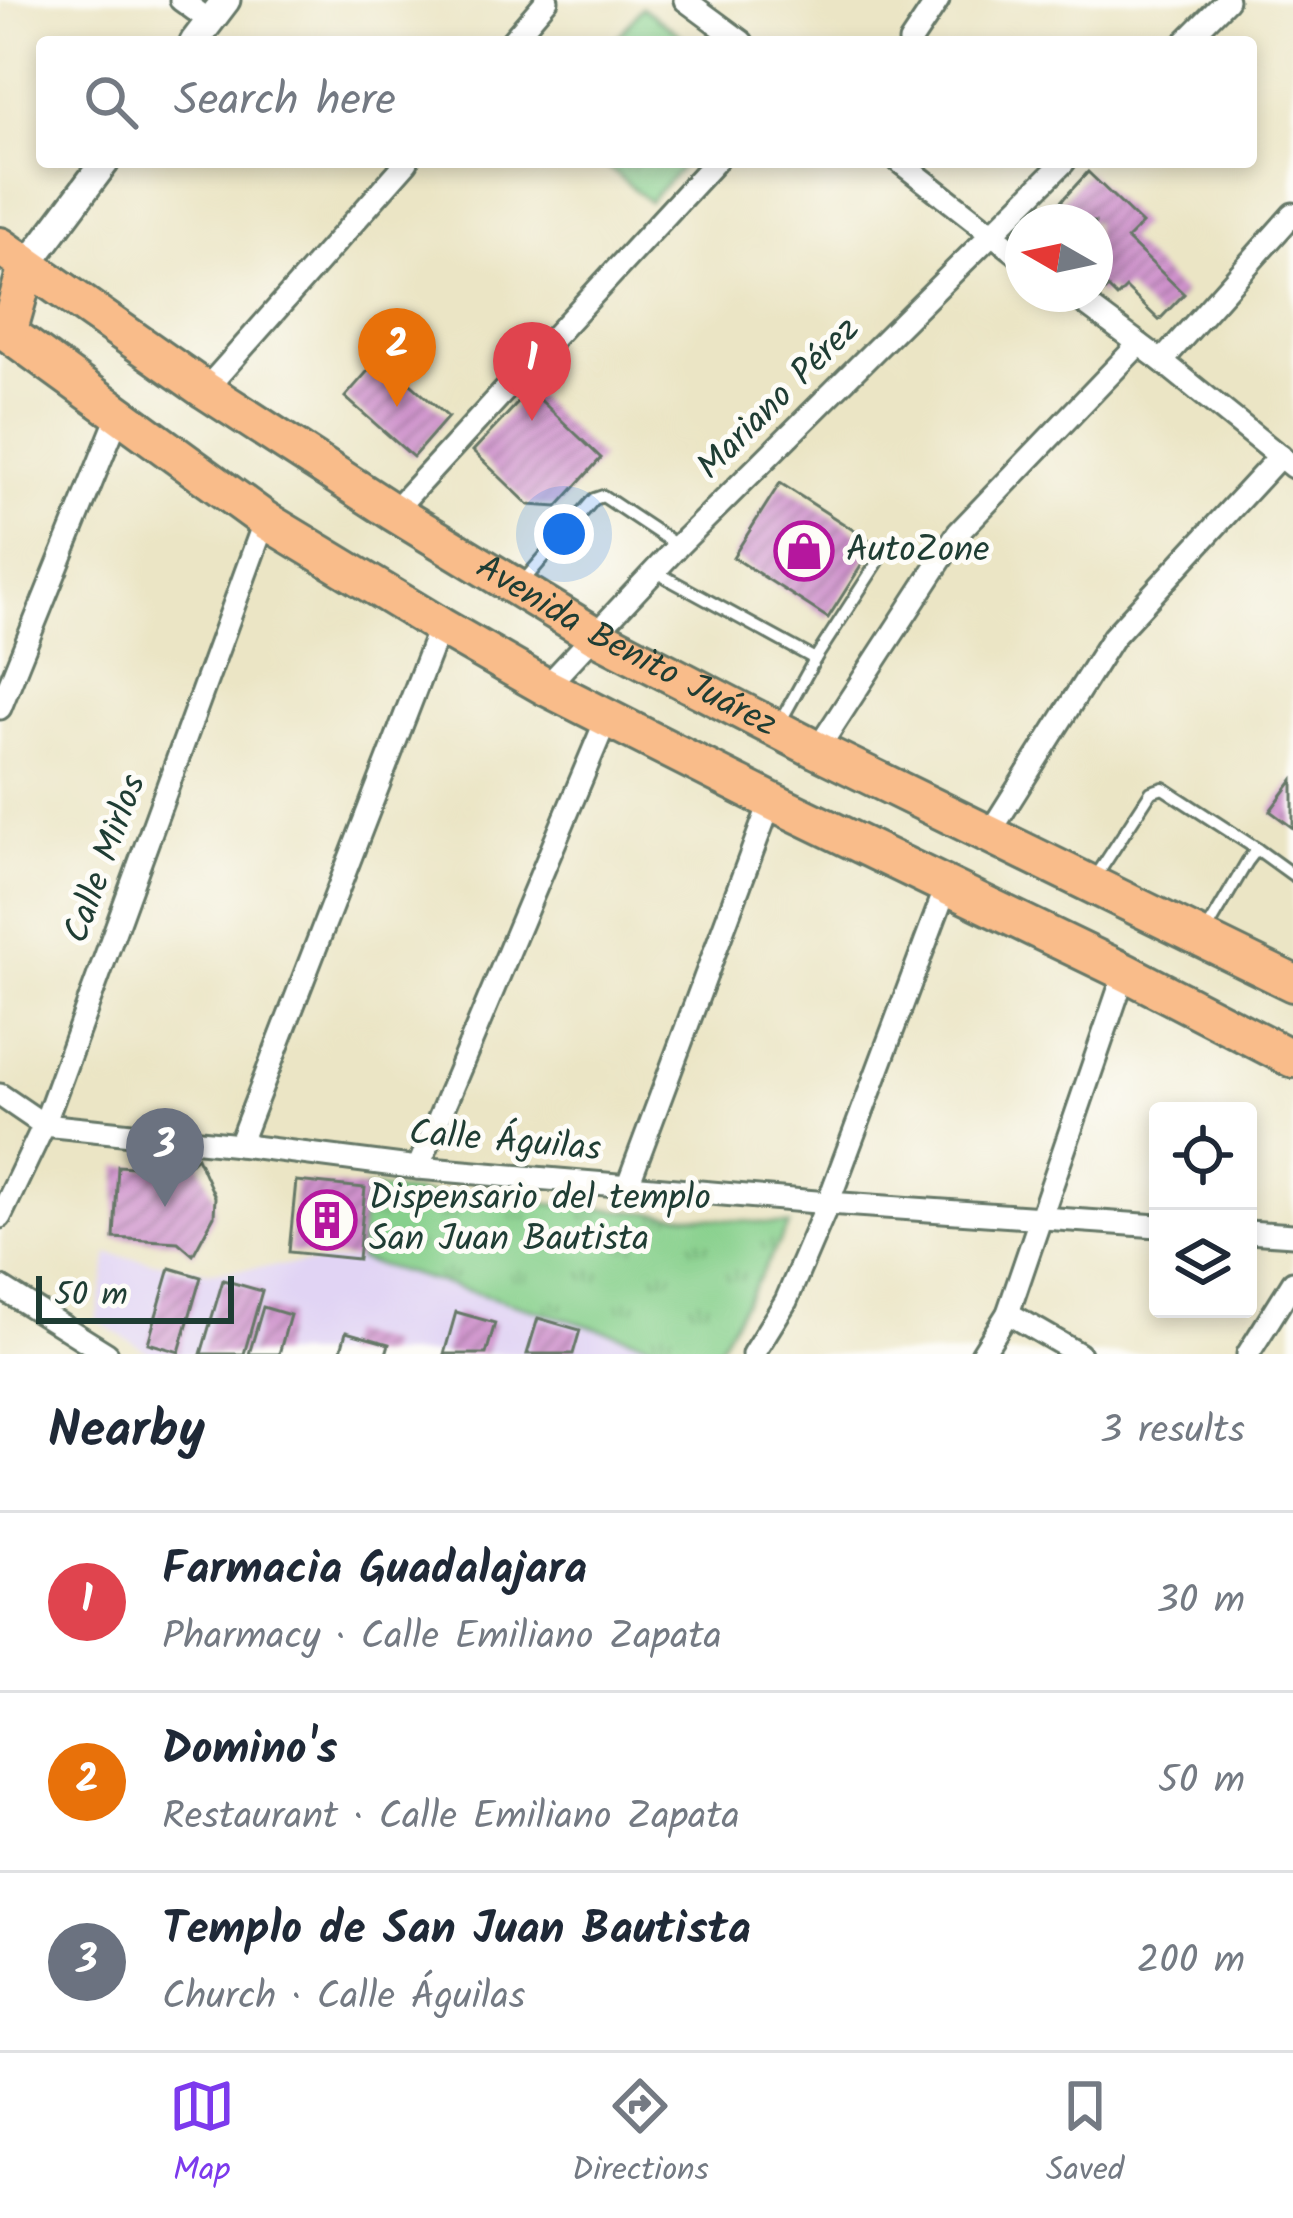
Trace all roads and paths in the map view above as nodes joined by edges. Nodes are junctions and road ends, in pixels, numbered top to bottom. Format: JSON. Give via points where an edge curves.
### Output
{"nodes":[{"id":1,"x":181,"y":0,"type":"edge"},
{"id":2,"x":547,"y":0,"type":"edge"},
{"id":3,"x":685,"y":0,"type":"edge"},
{"id":4,"x":938,"y":0,"type":"edge"},
{"id":5,"x":1227,"y":0,"type":"edge"},
{"id":6,"x":210,"y":21,"type":"edge"},
{"id":7,"x":516,"y":36,"type":"edge"},
{"id":8,"x":734,"y":36,"type":"edge"},
{"id":9,"x":914,"y":36,"type":"edge"},
{"id":10,"x":1191,"y":36,"type":"edge"},
{"id":11,"x":99,"y":168,"type":"edge"},
{"id":12,"x":402,"y":168,"type":"edge"},
{"id":13,"x":709,"y":168,"type":"edge"},
{"id":14,"x":908,"y":168,"type":"edge"},
{"id":15,"x":1058,"y":168,"type":"edge"},
{"id":16,"x":1293,"y":214,"type":"edge"},
{"id":17,"x":992,"y":235,"type":"junction"},
{"id":18,"x":1005,"y":245,"type":"edge"},
{"id":19,"x":14,"y":256,"type":"edge"},
{"id":20,"x":1096,"y":312,"type":"edge"},
{"id":21,"x":4,"y":330,"type":"edge"},
{"id":22,"x":1139,"y":344,"type":"junction"},
{"id":23,"x":1162,"y":361,"type":"junction"},
{"id":24,"x":205,"y":390,"type":"junction"},
{"id":25,"x":119,"y":414,"type":"junction"},
{"id":26,"x":1286,"y":461,"type":"edge"},
{"id":27,"x":393,"y":512,"type":"junction"},
{"id":28,"x":265,"y":520,"type":"junction"},
{"id":29,"x":678,"y":546,"type":"junction"},
{"id":30,"x":879,"y":560,"type":"dead end"},
{"id":31,"x":654,"y":571,"type":"junction"},
{"id":32,"x":517,"y":590,"type":"junction"},
{"id":33,"x":440,"y":626,"type":"junction"},
{"id":34,"x":593,"y":634,"type":"junction"},
{"id":35,"x":815,"y":658,"type":"junction"},
{"id":36,"x":546,"y":687,"type":"junction"},
{"id":37,"x":0,"y":708,"type":"edge"},
{"id":38,"x":607,"y":718,"type":"junction"},
{"id":39,"x":776,"y":728,"type":"junction"},
{"id":40,"x":817,"y":750,"type":"junction"},
{"id":41,"x":771,"y":801,"type":"junction"},
{"id":42,"x":989,"y":834,"type":"junction"},
{"id":43,"x":1257,"y":850,"type":"junction"},
{"id":44,"x":1293,"y":875,"type":"edge"},
{"id":45,"x":1092,"y":884,"type":"junction"},
{"id":46,"x":947,"y":885,"type":"junction"},
{"id":47,"x":1202,"y":938,"type":"junction"},
{"id":48,"x":1125,"y":972,"type":"junction"},
{"id":49,"x":1293,"y":983,"type":"edge"},
{"id":50,"x":1293,"y":1059,"type":"edge"},
{"id":51,"x":0,"y":1095,"type":"edge"},
{"id":52,"x":44,"y":1125,"type":"junction"},
{"id":53,"x":238,"y":1145,"type":"junction"},
{"id":54,"x":418,"y":1168,"type":"junction"},
{"id":55,"x":627,"y":1187,"type":"junction"},
{"id":56,"x":828,"y":1204,"type":"junction"},
{"id":57,"x":0,"y":1217,"type":"edge"},
{"id":58,"x":1041,"y":1218,"type":"junction"},
{"id":59,"x":1149,"y":1225,"type":"edge"},
{"id":60,"x":1257,"y":1233,"type":"edge"},
{"id":61,"x":1293,"y":1235,"type":"edge"},
{"id":62,"x":1293,"y":1282,"type":"edge"},
{"id":63,"x":0,"y":1287,"type":"edge"},
{"id":64,"x":1008,"y":1313,"type":"junction"},
{"id":65,"x":93,"y":1350,"type":"edge"},
{"id":66,"x":753,"y":1354,"type":"edge"},
{"id":67,"x":982,"y":1354,"type":"edge"},
{"id":68,"x":1079,"y":1354,"type":"edge"},
{"id":69,"x":1248,"y":1354,"type":"edge"}],
"edges":[{"from":1,"to":6,"type":"street"},
{"from":2,"to":7,"type":"street"},
{"from":3,"to":8,"type":"street"},
{"from":4,"to":9,"type":"street"},
{"from":5,"to":10,"type":"street"},
{"from":11,"to":19,"type":"street"},
{"from":12,"to":24,"type":"street"},
{"from":13,"to":27,"type":"street"},
{"from":14,"to":17,"type":"street"},
{"from":15,"to":17,"type":"street","name":"Mariano Pérez"},
{"from":16,"to":23,"type":"street"},
{"from":17,"to":18,"type":"street"},
{"from":17,"to":29,"type":"street","name":"Mariano Pérez"},
{"from":19,"to":21,"type":"main road"},
{"from":19,"to":24,"type":"main road","name":"Avenida Benito Juárez"},
{"from":20,"to":22,"type":"street"},
{"from":21,"to":25,"type":"main road","name":"Avenida Benito Juárez"},
{"from":22,"to":23,"type":"street"},
{"from":22,"to":40,"type":"street","via":[[958,533]]},
{"from":23,"to":26,"type":"street"},
{"from":24,"to":27,"type":"main road","name":"Avenida Benito Juárez"},
{"from":25,"to":28,"type":"main road","name":"Avenida Benito Juárez"},
{"from":25,"to":37,"type":"street"},
{"from":26,"to":42,"type":"street","via":[[1113,637]]},
{"from":27,"to":32,"type":"main road","name":"Avenida Benito Juárez"},
{"from":28,"to":33,"type":"main road","name":"Avenida Benito Juárez"},
{"from":28,"to":52,"type":"street","name":"Calle Mirlos"},
{"from":29,"to":31,"type":"street","name":"Mariano Pérez"},
{"from":29,"to":32,"type":"lane","via":[[603,496]]},
{"from":30,"to":35,"type":"lane"},
{"from":31,"to":34,"type":"street","name":"Mariano Pérez"},
{"from":31,"to":35,"type":"lane"},
{"from":32,"to":34,"type":"main road","name":"Avenida Benito Juárez"},
{"from":33,"to":36,"type":"main road","name":"Avenida Benito Juárez"},
{"from":33,"to":53,"type":"street"},
{"from":34,"to":36,"type":"street","name":"Mariano Pérez"},
{"from":34,"to":39,"type":"main road","name":"Avenida Benito Juárez"},
{"from":35,"to":39,"type":"lane"},
{"from":36,"to":38,"type":"main road","name":"Avenida Benito Juárez"},
{"from":38,"to":41,"type":"main road","name":"Avenida Benito Juárez"},
{"from":38,"to":54,"type":"street"},
{"from":39,"to":40,"type":"main road","name":"Avenida Benito Juárez"},
{"from":40,"to":42,"type":"main road","name":"Avenida Benito Juárez"},
{"from":41,"to":46,"type":"main road","name":"Avenida Benito Juárez"},
{"from":41,"to":55,"type":"street"},
{"from":42,"to":45,"type":"main road","name":"Avenida Benito Juárez"},
{"from":43,"to":44,"type":"lane"},
{"from":43,"to":45,"type":"lane","via":[[1163,788],[1151,792]]},
{"from":43,"to":47,"type":"lane"},
{"from":45,"to":47,"type":"main road","name":"Avenida Benito Juárez"},
{"from":46,"to":48,"type":"main road","name":"Avenida Benito Juárez"},
{"from":46,"to":56,"type":"street"},
{"from":47,"to":49,"type":"main road","name":"Avenida Benito Juárez"},
{"from":48,"to":50,"type":"main road","name":"Avenida Benito Juárez"},
{"from":48,"to":58,"type":"street"},
{"from":51,"to":52,"type":"street","name":"Calle Águilas"},
{"from":52,"to":53,"type":"street","name":"Calle Águilas"},
{"from":52,"to":57,"type":"street","name":"Calle Mirlos"},
{"from":53,"to":54,"type":"street","name":"Calle Águilas"},
{"from":54,"to":55,"type":"street","name":"Calle Águilas"},
{"from":55,"to":56,"type":"street","name":"Calle Águilas"},
{"from":56,"to":58,"type":"street","name":"Calle Águilas"},
{"from":56,"to":66,"type":"street","via":[[787,1301]]},
{"from":58,"to":59,"type":"street","name":"Calle Águilas"},
{"from":58,"to":64,"type":"street"},
{"from":60,"to":61,"type":"street"},
{"from":62,"to":69,"type":"street"},
{"from":63,"to":65,"type":"street"},
{"from":64,"to":67,"type":"street"},
{"from":64,"to":68,"type":"street"}]}
